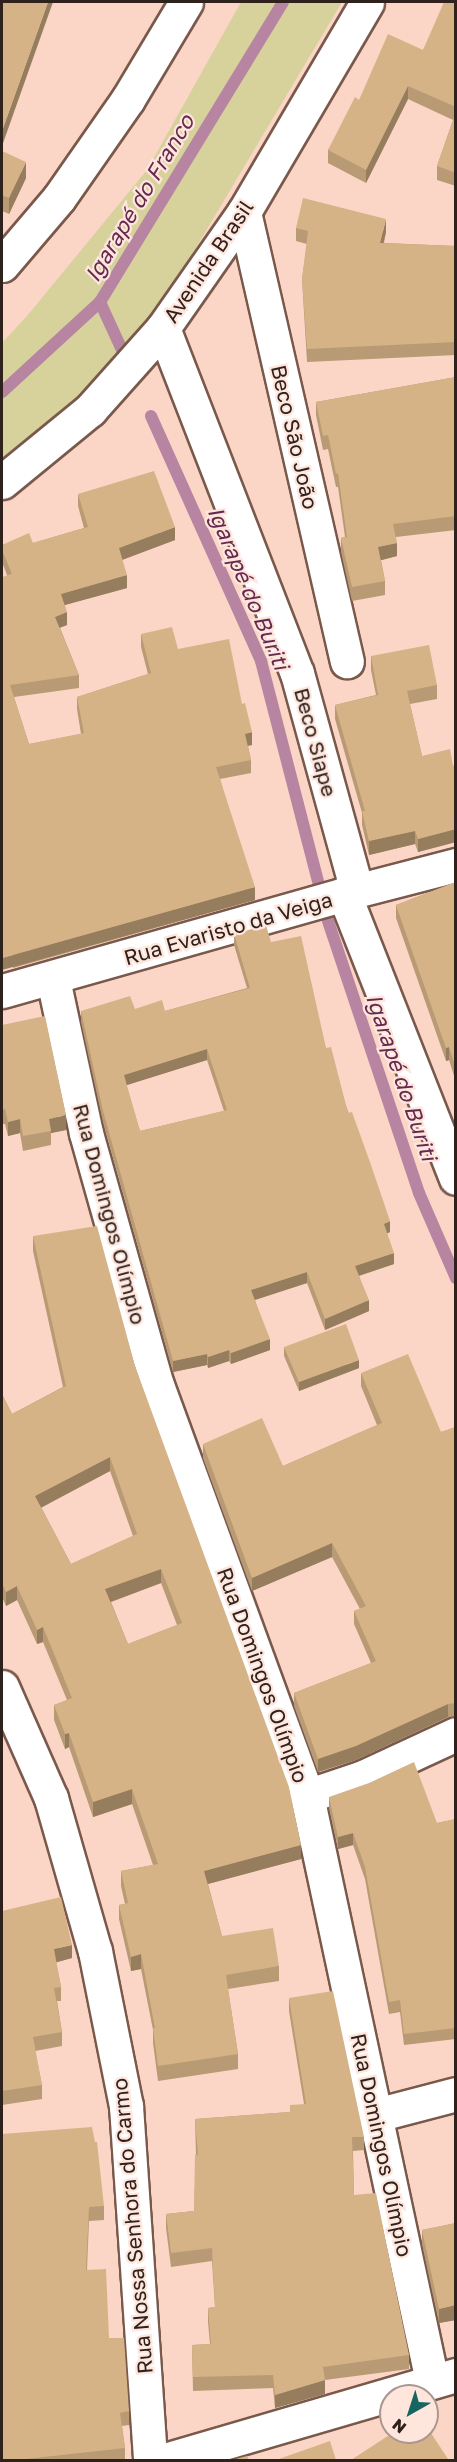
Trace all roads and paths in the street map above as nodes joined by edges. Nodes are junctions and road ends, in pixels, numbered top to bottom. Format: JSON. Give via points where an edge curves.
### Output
{"nodes":[{"id":1,"x":186,"y":2,"type":"edge"},
{"id":2,"x":368,"y":2,"type":"edge"},
{"id":3,"x":244,"y":212,"type":"junction"},
{"id":4,"x":2,"y":265,"type":"edge"},
{"id":5,"x":163,"y":328,"type":"junction"},
{"id":6,"x":2,"y":482,"type":"edge"},
{"id":7,"x":347,"y":661,"type":"dead end"},
{"id":8,"x":456,"y":865,"type":"edge"},
{"id":9,"x":350,"y":892,"type":"junction"},
{"id":10,"x":53,"y":979,"type":"junction"},
{"id":11,"x":2,"y":992,"type":"edge"},
{"id":12,"x":456,"y":1178,"type":"edge"},
{"id":13,"x":2,"y":1687,"type":"edge"},
{"id":14,"x":456,"y":1734,"type":"edge"},
{"id":15,"x":307,"y":1796,"type":"junction"},
{"id":16,"x":456,"y":2094,"type":"edge"},
{"id":17,"x":376,"y":2115,"type":"junction"},
{"id":18,"x":444,"y":2378,"type":"edge"},
{"id":19,"x":150,"y":2460,"type":"edge"},
{"id":20,"x":165,"y":2460,"type":"edge"}],
"edges":[{"from":1,"to":4,"type":"main road","via":[[128,99],[59,198]]},
{"from":2,"to":3,"type":"main road","name":"Avenida Brasil"},
{"from":3,"to":5,"type":"main road","name":"Avenida Brasil"},
{"from":3,"to":7,"type":"main road","name":"Beco São João"},
{"from":5,"to":6,"type":"main road","name":"Avenida Brasil","via":[[90,410]]},
{"from":5,"to":9,"type":"main road","name":"Beco Siape","via":[[297,673]]},
{"from":8,"to":9,"type":"main road","name":"Rua Evaristo da Veiga"},
{"from":9,"to":10,"type":"main road","name":"Rua Evaristo da Veiga"},
{"from":9,"to":12,"type":"main road","name":"Beco Siape"},
{"from":10,"to":11,"type":"main road","name":"Rua Evaristo da Veiga"},
{"from":10,"to":15,"type":"main road","name":"Rua Domingos Olímpio","via":[[86,1133],[157,1385]]},
{"from":13,"to":19,"type":"main road","name":"Rua Nossa Senhora do Carmo","via":[[51,1798],[95,1951],[123,2095]]},
{"from":14,"to":15,"type":"main road","via":[[363,1777]]},
{"from":15,"to":17,"type":"main road","name":"Rua Domingos Olímpio"},
{"from":16,"to":17,"type":"main road"},
{"from":17,"to":18,"type":"main road","name":"Rua Domingos Olímpio"},
{"from":18,"to":20,"type":"main road"}]}
